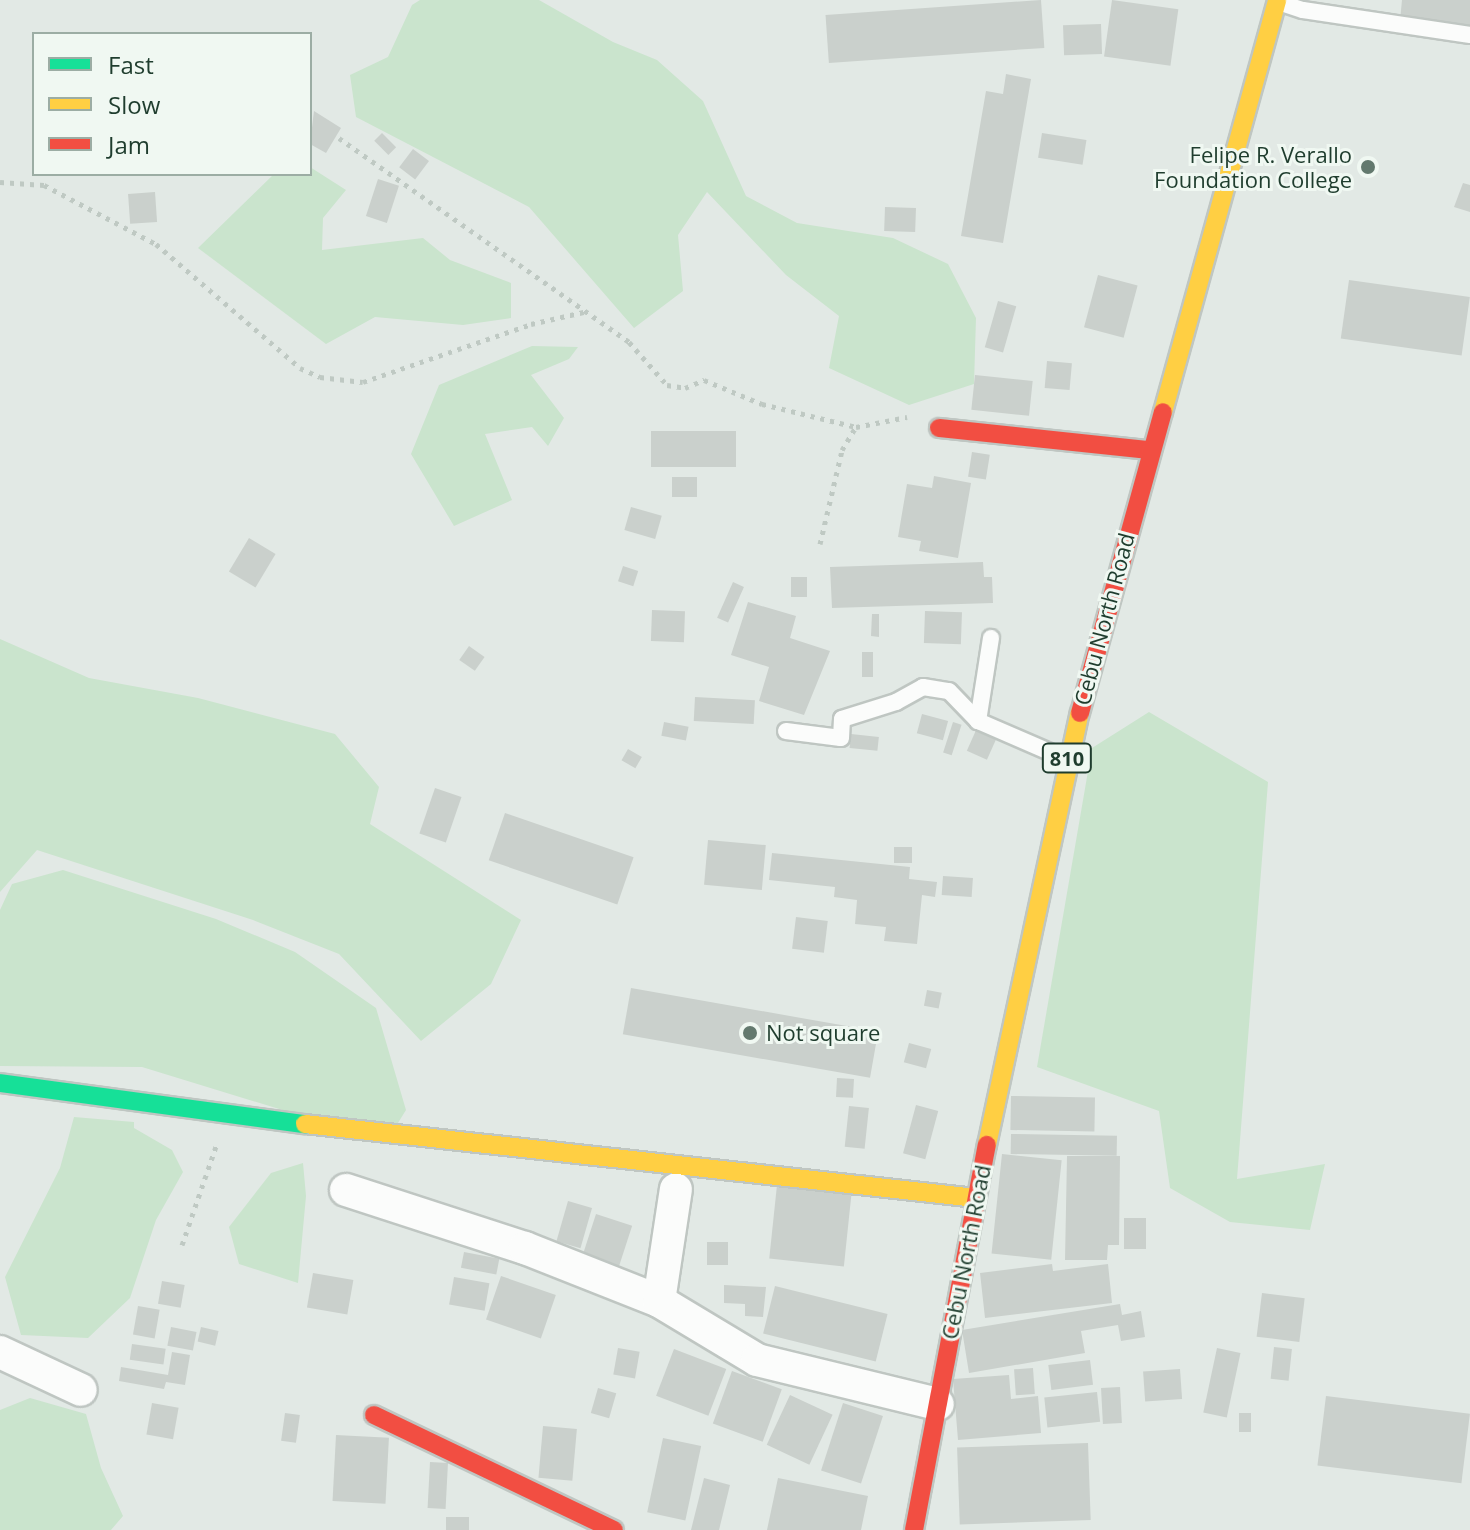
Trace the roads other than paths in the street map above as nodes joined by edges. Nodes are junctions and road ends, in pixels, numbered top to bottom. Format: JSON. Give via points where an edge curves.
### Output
{"nodes":[{"id":1,"x":1277,"y":0,"type":"edge"},
{"id":2,"x":1470,"y":35,"type":"edge"},
{"id":3,"x":939,"y":428,"type":"road end"},
{"id":4,"x":1150,"y":450,"type":"junction"},
{"id":5,"x":991,"y":638,"type":"dead end"},
{"id":6,"x":978,"y":721,"type":"junction"},
{"id":7,"x":786,"y":731,"type":"dead end"},
{"id":8,"x":1067,"y":760,"type":"junction"},
{"id":9,"x":0,"y":1083,"type":"edge"},
{"id":10,"x":676,"y":1189,"type":"dead end"},
{"id":11,"x":346,"y":1190,"type":"dead end"},
{"id":12,"x":976,"y":1198,"type":"junction"},
{"id":13,"x":659,"y":1301,"type":"junction"},
{"id":14,"x":0,"y":1352,"type":"edge"},
{"id":15,"x":81,"y":1390,"type":"dead end"},
{"id":16,"x":938,"y":1404,"type":"junction"},
{"id":17,"x":374,"y":1415,"type":"dead end"},
{"id":18,"x":614,"y":1530,"type":"edge"},
{"id":19,"x":914,"y":1530,"type":"edge"}],
"edges":[{"from":1,"to":2,"type":"lane","via":[[1303,10]]},
{"from":1,"to":4,"type":"main road","name":"Cebu North Road","number":"810"},
{"from":3,"to":4,"type":"main road"},
{"from":4,"to":8,"type":"main road","name":"Cebu North Road","number":"810"},
{"from":5,"to":6,"type":"lane"},
{"from":6,"to":7,"type":"lane","via":[[949,691],[923,687],[896,702],[842,719],[841,738]]},
{"from":6,"to":8,"type":"lane"},
{"from":8,"to":12,"type":"main road","name":"Cebu North Road","number":"810"},
{"from":9,"to":12,"type":"main road","via":[[227,1115]]},
{"from":10,"to":13,"type":"street"},
{"from":11,"to":13,"type":"street","via":[[525,1248]]},
{"from":12,"to":16,"type":"main road","name":"Cebu North Road","number":"810"},
{"from":13,"to":16,"type":"street","via":[[757,1360]]},
{"from":14,"to":15,"type":"street"},
{"from":16,"to":19,"type":"main road","name":"Cebu North Road","number":"810"},
{"from":17,"to":18,"type":"main road"}]}
